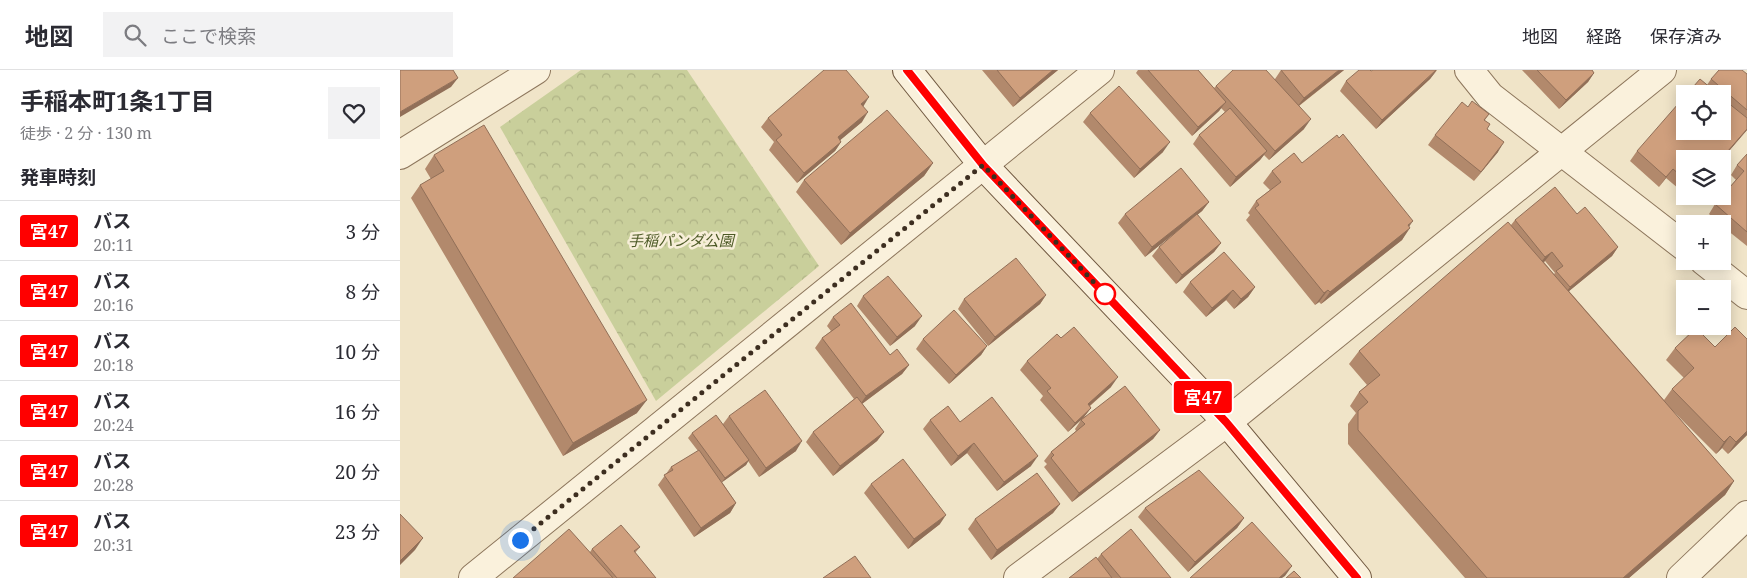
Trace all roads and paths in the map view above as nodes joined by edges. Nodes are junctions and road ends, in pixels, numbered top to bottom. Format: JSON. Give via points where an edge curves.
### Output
{"nodes":[{"id":1,"x":536,"y":70,"type":"edge"},
{"id":2,"x":908,"y":70,"type":"edge"},
{"id":3,"x":1100,"y":70,"type":"edge"},
{"id":4,"x":1469,"y":70,"type":"edge"},
{"id":5,"x":1662,"y":70,"type":"edge"},
{"id":6,"x":1562,"y":152,"type":"junction"},
{"id":7,"x":400,"y":155,"type":"edge"},
{"id":8,"x":983,"y":165,"type":"junction"},
{"id":9,"x":1676,"y":240,"type":"edge"},
{"id":10,"x":1715,"y":270,"type":"edge"},
{"id":11,"x":1747,"y":295,"type":"edge"},
{"id":12,"x":1226,"y":422,"type":"junction"},
{"id":13,"x":1747,"y":515,"type":"edge"},
{"id":14,"x":474,"y":578,"type":"edge"},
{"id":15,"x":1018,"y":578,"type":"edge"},
{"id":16,"x":1357,"y":578,"type":"edge"},
{"id":17,"x":1681,"y":578,"type":"edge"}],
"edges":[{"from":1,"to":7,"type":"street"},
{"from":2,"to":8,"type":"street"},
{"from":3,"to":8,"type":"street"},
{"from":4,"to":6,"type":"street","via":[[1490,96]]},
{"from":5,"to":6,"type":"street"},
{"from":6,"to":9,"type":"street"},
{"from":6,"to":12,"type":"street"},
{"from":8,"to":12,"type":"street"},
{"from":8,"to":14,"type":"street"},
{"from":10,"to":11,"type":"street"},
{"from":12,"to":15,"type":"street"},
{"from":12,"to":16,"type":"street"},
{"from":13,"to":17,"type":"street"}]}
